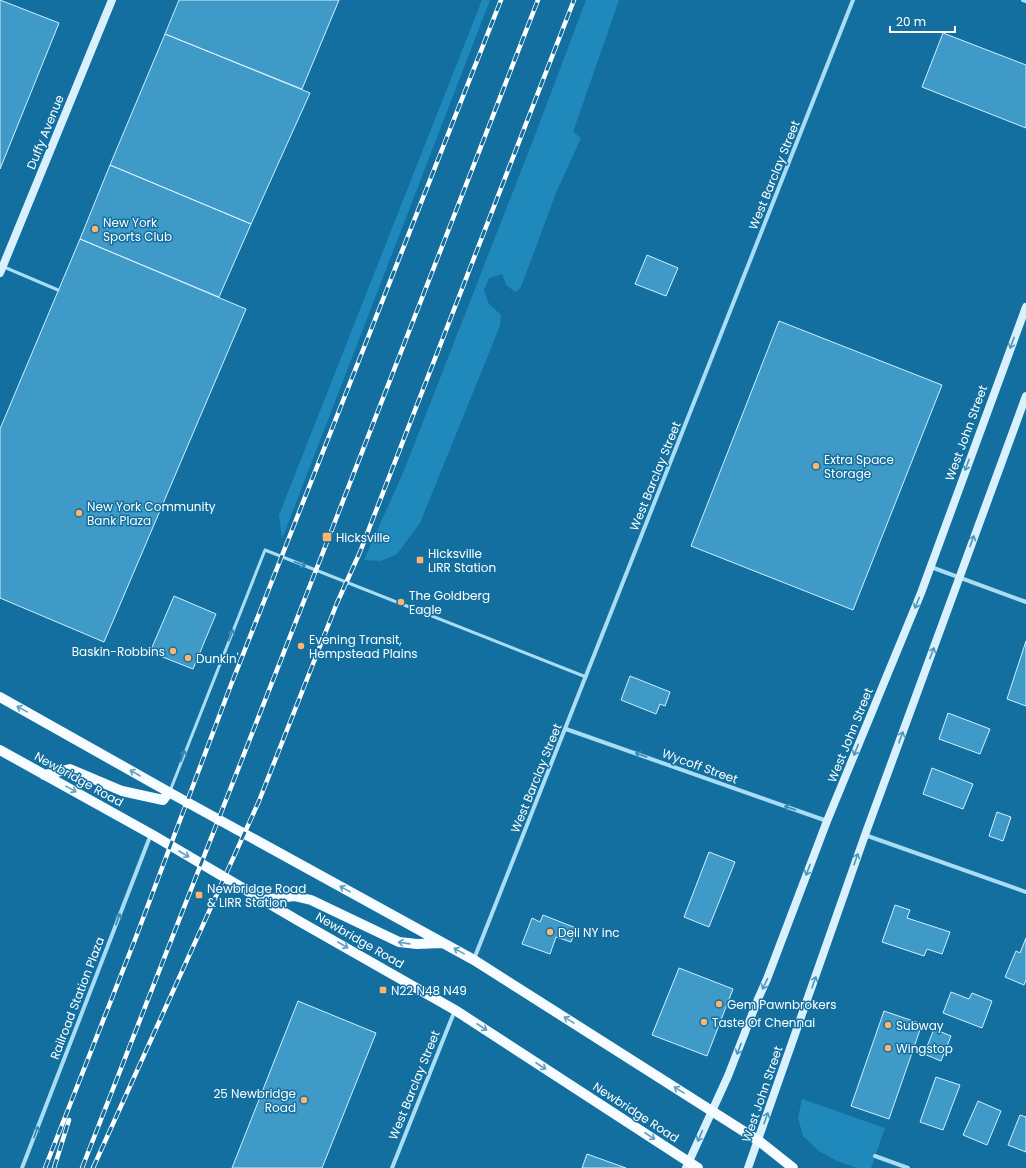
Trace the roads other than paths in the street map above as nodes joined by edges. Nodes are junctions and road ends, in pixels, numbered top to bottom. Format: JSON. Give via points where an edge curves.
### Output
{"nodes":[{"id":1,"x":112,"y":0,"type":"edge"},
{"id":2,"x":854,"y":0,"type":"edge"},
{"id":3,"x":1023,"y":0,"type":"edge"},
{"id":4,"x":1026,"y":1,"type":"edge"},
{"id":5,"x":1,"y":270,"type":"edge"},
{"id":6,"x":58,"y":290,"type":"dead end"},
{"id":7,"x":1026,"y":307,"type":"edge"},
{"id":8,"x":1026,"y":396,"type":"edge"},
{"id":9,"x":930,"y":567,"type":"junction"},
{"id":10,"x":958,"y":578,"type":"junction"},
{"id":11,"x":1026,"y":602,"type":"edge"},
{"id":12,"x":586,"y":677,"type":"junction"},
{"id":13,"x":0,"y":697,"type":"edge"},
{"id":14,"x":566,"y":729,"type":"junction"},
{"id":15,"x":0,"y":750,"type":"edge"},
{"id":16,"x":44,"y":775,"type":"junction"},
{"id":17,"x":169,"y":792,"type":"junction"},
{"id":18,"x":827,"y":821,"type":"junction"},
{"id":19,"x":151,"y":834,"type":"junction"},
{"id":20,"x":865,"y":835,"type":"junction"},
{"id":21,"x":1026,"y":892,"type":"edge"},
{"id":22,"x":263,"y":900,"type":"junction"},
{"id":23,"x":443,"y":943,"type":"junction"},
{"id":24,"x":474,"y":960,"type":"junction"},
{"id":25,"x":455,"y":1010,"type":"junction"},
{"id":26,"x":712,"y":1111,"type":"junction"},
{"id":27,"x":759,"y":1140,"type":"junction"},
{"id":28,"x":875,"y":1156,"type":"dead end"},
{"id":29,"x":687,"y":1165,"type":"edge"},
{"id":30,"x":22,"y":1168,"type":"edge"},
{"id":31,"x":392,"y":1168,"type":"edge"},
{"id":32,"x":698,"y":1168,"type":"edge"},
{"id":33,"x":748,"y":1168,"type":"edge"},
{"id":34,"x":792,"y":1168,"type":"edge"},
{"id":35,"x":908,"y":1168,"type":"edge"}],
"edges":[{"from":1,"to":5,"type":"main road","name":"Duffy Avenue"},
{"from":2,"to":12,"type":"street","name":"West Barclay Street"},
{"from":3,"to":4,"type":"street"},
{"from":5,"to":6,"type":"lane"},
{"from":7,"to":9,"type":"main road","name":"West John Street","one_way":true},
{"from":10,"to":8,"type":"main road","name":"West John Street","one_way":true},
{"from":9,"to":10,"type":"street"},
{"from":9,"to":18,"type":"main road","name":"West John Street","one_way":true},
{"from":10,"to":11,"type":"street"},
{"from":20,"to":10,"type":"main road","name":"West John Street","one_way":true},
{"from":12,"to":14,"type":"street","name":"West Barclay Street"},
{"from":17,"to":12,"type":"lane","one_way":true,"via":[[264,550]]},
{"from":17,"to":13,"type":"main road","one_way":true},
{"from":18,"to":14,"type":"street","name":"Wycoff Street","one_way":true},
{"from":14,"to":24,"type":"street","name":"West Barclay Street"},
{"from":15,"to":16,"type":"main road","name":"Newbridge Road"},
{"from":16,"to":17,"type":"main road","via":[[70,768],[122,791],[163,800]]},
{"from":16,"to":19,"type":"main road","name":"Newbridge Road","one_way":true},
{"from":23,"to":17,"type":"main road","one_way":true},
{"from":18,"to":26,"type":"main road","name":"West John Street","one_way":true,"via":[[767,979]]},
{"from":19,"to":22,"type":"main road","name":"Newbridge Road","one_way":true},
{"from":30,"to":19,"type":"street","name":"Railroad Station Plaza","one_way":true},
{"from":20,"to":21,"type":"street"},
{"from":27,"to":20,"type":"main road","name":"West John Street","one_way":true},
{"from":23,"to":22,"type":"main road","one_way":true,"via":[[399,942],[311,900],[294,896]]},
{"from":22,"to":25,"type":"main road","name":"Newbridge Road","one_way":true},
{"from":24,"to":23,"type":"main road","one_way":true},
{"from":26,"to":24,"type":"main road","one_way":true},
{"from":25,"to":29,"type":"main road","name":"Newbridge Road","one_way":true},
{"from":25,"to":31,"type":"street","name":"West Barclay Street"},
{"from":26,"to":27,"type":"main road"},
{"from":26,"to":29,"type":"main road","name":"West John Street","one_way":true},
{"from":27,"to":33,"type":"main road","name":"West John Street"},
{"from":27,"to":34,"type":"main road"},
{"from":28,"to":35,"type":"street"},
{"from":29,"to":32,"type":"main road","name":"Newbridge Road"}]}
